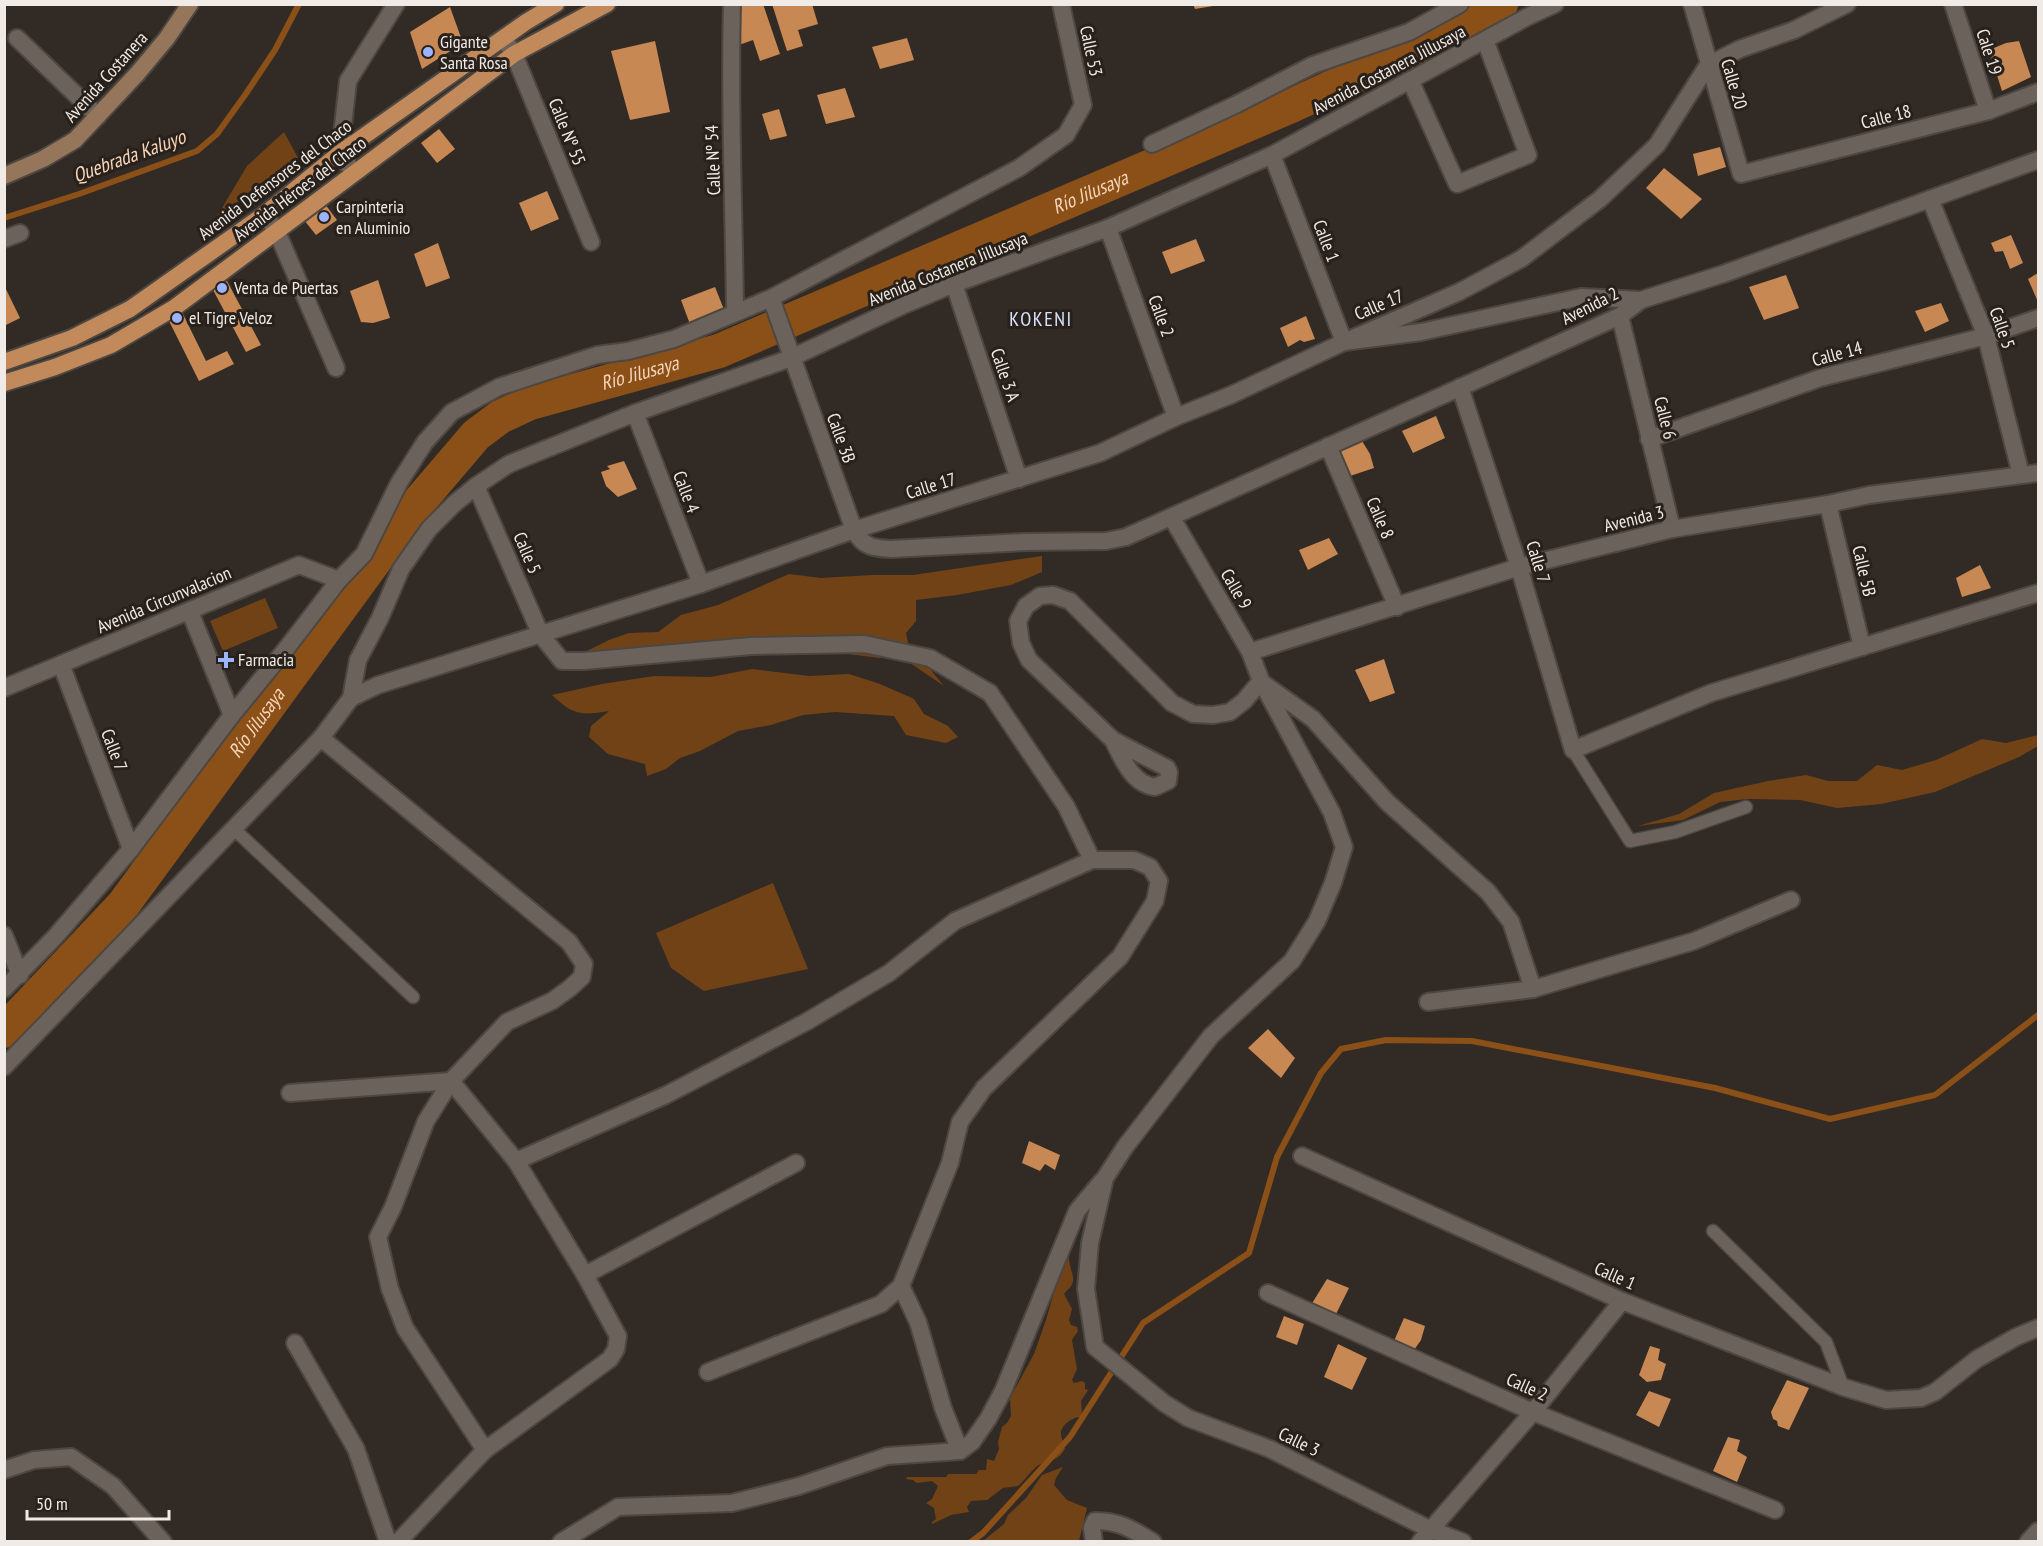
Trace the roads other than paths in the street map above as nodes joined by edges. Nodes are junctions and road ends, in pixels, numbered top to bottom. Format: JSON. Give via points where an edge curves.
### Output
{"nodes":[{"id":1,"x":190,"y":4,"type":"edge"},
{"id":2,"x":396,"y":4,"type":"edge"},
{"id":3,"x":556,"y":4,"type":"edge"},
{"id":4,"x":607,"y":4,"type":"edge"},
{"id":5,"x":732,"y":4,"type":"edge"},
{"id":6,"x":1061,"y":4,"type":"edge"},
{"id":7,"x":1460,"y":4,"type":"edge"},
{"id":8,"x":1555,"y":4,"type":"edge"},
{"id":9,"x":1692,"y":4,"type":"edge"},
{"id":10,"x":1847,"y":4,"type":"edge"},
{"id":11,"x":1953,"y":4,"type":"edge"},
{"id":12,"x":16,"y":38,"type":"dead end"},
{"id":13,"x":504,"y":39,"type":"junction"},
{"id":14,"x":1485,"y":40,"type":"junction"},
{"id":15,"x":514,"y":54,"type":"junction"},
{"id":16,"x":1708,"y":65,"type":"junction"},
{"id":17,"x":1411,"y":82,"type":"junction"},
{"id":18,"x":2038,"y":92,"type":"edge"},
{"id":19,"x":1988,"y":111,"type":"junction"},
{"id":20,"x":98,"y":116,"type":"junction"},
{"id":21,"x":1152,"y":144,"type":"dead end"},
{"id":22,"x":340,"y":153,"type":"junction"},
{"id":23,"x":1272,"y":155,"type":"junction"},
{"id":24,"x":2038,"y":160,"type":"edge"},
{"id":25,"x":354,"y":173,"type":"junction"},
{"id":26,"x":1741,"y":174,"type":"joint"},
{"id":27,"x":4,"y":176,"type":"edge"},
{"id":28,"x":1930,"y":199,"type":"junction"},
{"id":29,"x":264,"y":214,"type":"junction"},
{"id":30,"x":1108,"y":228,"type":"junction"},
{"id":31,"x":277,"y":232,"type":"junction"},
{"id":32,"x":591,"y":242,"type":"dead end"},
{"id":33,"x":954,"y":284,"type":"junction"},
{"id":34,"x":771,"y":298,"type":"junction"},
{"id":35,"x":1641,"y":300,"type":"junction"},
{"id":36,"x":735,"y":313,"type":"junction"},
{"id":37,"x":1620,"y":316,"type":"junction"},
{"id":38,"x":2038,"y":318,"type":"edge"},
{"id":39,"x":1986,"y":336,"type":"junction"},
{"id":40,"x":1344,"y":342,"type":"junction"},
{"id":41,"x":791,"y":358,"type":"junction"},
{"id":42,"x":4,"y":362,"type":"edge"},
{"id":43,"x":336,"y":368,"type":"dead end"},
{"id":44,"x":4,"y":383,"type":"edge"},
{"id":45,"x":1460,"y":387,"type":"junction"},
{"id":46,"x":635,"y":413,"type":"junction"},
{"id":47,"x":1176,"y":417,"type":"junction"},
{"id":48,"x":1649,"y":439,"type":"junction"},
{"id":49,"x":1328,"y":446,"type":"junction"},
{"id":50,"x":2038,"y":472,"type":"edge"},
{"id":51,"x":2021,"y":475,"type":"junction"},
{"id":52,"x":1019,"y":479,"type":"junction"},
{"id":53,"x":476,"y":486,"type":"junction"},
{"id":54,"x":1828,"y":504,"type":"junction"},
{"id":55,"x":1172,"y":518,"type":"junction"},
{"id":56,"x":1672,"y":529,"type":"junction"},
{"id":57,"x":854,"y":530,"type":"junction"},
{"id":58,"x":1520,"y":567,"type":"junction"},
{"id":59,"x":339,"y":580,"type":"junction"},
{"id":60,"x":701,"y":584,"type":"junction"},
{"id":61,"x":2038,"y":593,"type":"edge"},
{"id":62,"x":1397,"y":607,"type":"junction"},
{"id":63,"x":189,"y":612,"type":"junction"},
{"id":64,"x":541,"y":635,"type":"junction"},
{"id":65,"x":1862,"y":647,"type":"junction"},
{"id":66,"x":1250,"y":652,"type":"junction"},
{"id":67,"x":61,"y":664,"type":"junction"},
{"id":68,"x":1261,"y":681,"type":"junction"},
{"id":69,"x":4,"y":688,"type":"edge"},
{"id":70,"x":351,"y":698,"type":"junction"},
{"id":71,"x":232,"y":715,"type":"junction"},
{"id":72,"x":321,"y":738,"type":"junction"},
{"id":73,"x":1113,"y":740,"type":"dead end"},
{"id":74,"x":1574,"y":750,"type":"junction"},
{"id":75,"x":1746,"y":807,"type":"dead end"},
{"id":76,"x":234,"y":830,"type":"junction"},
{"id":77,"x":131,"y":849,"type":"junction"},
{"id":78,"x":1092,"y":860,"type":"junction"},
{"id":79,"x":1791,"y":900,"type":"dead end"},
{"id":80,"x":4,"y":935,"type":"edge"},
{"id":81,"x":20,"y":975,"type":"junction"},
{"id":82,"x":1533,"y":988,"type":"junction"},
{"id":83,"x":4,"y":989,"type":"edge"},
{"id":84,"x":413,"y":997,"type":"dead end"},
{"id":85,"x":1428,"y":1002,"type":"dead end"},
{"id":86,"x":4,"y":1067,"type":"edge"},
{"id":87,"x":451,"y":1081,"type":"junction"},
{"id":88,"x":290,"y":1093,"type":"dead end"},
{"id":89,"x":1302,"y":1156,"type":"dead end"},
{"id":90,"x":516,"y":1161,"type":"junction"},
{"id":91,"x":796,"y":1163,"type":"dead end"},
{"id":92,"x":1105,"y":1178,"type":"junction"},
{"id":93,"x":1713,"y":1232,"type":"dead end"},
{"id":94,"x":585,"y":1275,"type":"junction"},
{"id":95,"x":901,"y":1286,"type":"junction"},
{"id":96,"x":1268,"y":1293,"type":"dead end"},
{"id":97,"x":1622,"y":1301,"type":"junction"},
{"id":98,"x":2038,"y":1328,"type":"edge"},
{"id":99,"x":295,"y":1343,"type":"dead end"},
{"id":100,"x":708,"y":1372,"type":"dead end"},
{"id":101,"x":1843,"y":1388,"type":"junction"},
{"id":102,"x":1533,"y":1412,"type":"junction"},
{"id":103,"x":484,"y":1450,"type":"junction"},
{"id":104,"x":960,"y":1451,"type":"junction"},
{"id":105,"x":4,"y":1470,"type":"edge"},
{"id":106,"x":1775,"y":1510,"type":"dead end"},
{"id":107,"x":2038,"y":1531,"type":"edge"},
{"id":108,"x":1425,"y":1535,"type":"edge"},
{"id":109,"x":163,"y":1542,"type":"edge"},
{"id":110,"x":388,"y":1542,"type":"edge"},
{"id":111,"x":398,"y":1542,"type":"edge"},
{"id":112,"x":561,"y":1542,"type":"edge"},
{"id":113,"x":1094,"y":1542,"type":"edge"},
{"id":114,"x":1153,"y":1542,"type":"edge"},
{"id":115,"x":1463,"y":1542,"type":"edge"},
{"id":116,"x":2028,"y":1542,"type":"edge"}],
"edges":[{"from":1,"to":20,"type":"main road","name":"Avenida Costanera","via":[[159,47]]},
{"from":2,"to":22,"type":"street","via":[[348,81]]},
{"from":3,"to":13,"type":"main road","name":"Avenida Defensores del Chaco"},
{"from":4,"to":15,"type":"main road","name":"Avenida Héroes del Chaco"},
{"from":5,"to":36,"type":"street","name":"Calle Nº 54"},
{"from":6,"to":34,"type":"street","name":"Calle 53","via":[[1083,105],[1066,135],[1019,168]]},
{"from":7,"to":21,"type":"street","via":[[1409,32],[1313,65]]},
{"from":8,"to":14,"type":"street","name":"Avenida Costanera Jillusaya"},
{"from":9,"to":16,"type":"street","name":"Calle 20"},
{"from":10,"to":16,"type":"street"},
{"from":11,"to":19,"type":"street","name":"Cale 19"},
{"from":12,"to":20,"type":"street"},
{"from":13,"to":15,"type":"street","name":"Calle Nº 55"},
{"from":13,"to":22,"type":"main road","name":"Avenida Defensores del Chaco"},
{"from":14,"to":17,"type":"street","name":"Avenida Costanera Jillusaya"},
{"from":14,"to":17,"type":"street","via":[[1528,155],[1457,184]]},
{"from":15,"to":25,"type":"main road","name":"Avenida Héroes del Chaco"},
{"from":15,"to":32,"type":"street","name":"Calle Nº 55"},
{"from":16,"to":26,"type":"street","name":"Calle 20"},
{"from":16,"to":40,"type":"street","name":"Calle 17","via":[[1657,145],[1600,199],[1521,259],[1459,292]]},
{"from":17,"to":23,"type":"street","name":"Avenida Costanera Jillusaya"},
{"from":18,"to":19,"type":"street","name":"Calle 18"},
{"from":19,"to":26,"type":"street","name":"Calle 18"},
{"from":20,"to":27,"type":"main road","name":"Avenida Costanera","via":[[75,140]]},
{"from":22,"to":25,"type":"street"},
{"from":22,"to":29,"type":"main road","name":"Avenida Defensores del Chaco"},
{"from":23,"to":30,"type":"street","name":"Avenida Costanera Jillusaya"},
{"from":23,"to":40,"type":"street","name":"Calle 1"},
{"from":24,"to":28,"type":"street","name":"Avenida 2"},
{"from":25,"to":31,"type":"main road","name":"Avenida Héroes del Chaco"},
{"from":28,"to":35,"type":"street","name":"Avenida 2"},
{"from":28,"to":39,"type":"street","name":"Calle 5"},
{"from":29,"to":31,"type":"street"},
{"from":29,"to":42,"type":"main road","name":"Avenida Defensores del Chaco","via":[[130,309],[72,338]]},
{"from":30,"to":33,"type":"street","name":"Avenida Costanera Jillusaya"},
{"from":30,"to":47,"type":"street","name":"Calle 2"},
{"from":31,"to":43,"type":"street"},
{"from":31,"to":44,"type":"main road","name":"Avenida Héroes del Chaco","via":[[174,308],[111,345]]},
{"from":33,"to":41,"type":"street","name":"Avenida Costanera Jillusaya"},
{"from":33,"to":52,"type":"street","name":"Calle 3 A"},
{"from":34,"to":36,"type":"street"},
{"from":34,"to":41,"type":"street","name":"Calle 3B"},
{"from":35,"to":37,"type":"street","name":"Avenida 2"},
{"from":35,"to":40,"type":"street","via":[[1581,297],[1421,332]]},
{"from":36,"to":59,"type":"street","via":[[674,339],[597,355],[499,387],[452,412],[425,442],[399,483],[364,554]]},
{"from":37,"to":45,"type":"street","name":"Avenida 2"},
{"from":37,"to":48,"type":"street","name":"Calle 6"},
{"from":38,"to":39,"type":"street","name":"Calle 14"},
{"from":39,"to":48,"type":"street","name":"Calle 14","via":[[1820,378]]},
{"from":39,"to":51,"type":"street","name":"Calle 5"},
{"from":40,"to":47,"type":"street","name":"Calle 17"},
{"from":41,"to":46,"type":"street","name":"Avenida Costanera Jillusaya"},
{"from":41,"to":57,"type":"street","name":"Calle 3B"},
{"from":45,"to":49,"type":"street","name":"Avenida 2"},
{"from":45,"to":58,"type":"street","name":"Calle 7"},
{"from":46,"to":53,"type":"street","name":"Avenida Costanera Jillusaya","via":[[509,464]]},
{"from":46,"to":60,"type":"street","name":"Calle 4"},
{"from":47,"to":52,"type":"street","name":"Calle 17","via":[[1100,453]]},
{"from":48,"to":56,"type":"street","name":"Calle 6"},
{"from":49,"to":55,"type":"street","name":"Avenida 2"},
{"from":49,"to":62,"type":"street","name":"Calle 8"},
{"from":50,"to":51,"type":"street","name":"Avenida 3"},
{"from":51,"to":54,"type":"street","name":"Avenida 3"},
{"from":52,"to":57,"type":"street","name":"Calle 17"},
{"from":53,"to":64,"type":"street","name":"Calle 5"},
{"from":53,"to":70,"type":"street","name":"Avenida Costanera Jillusaya","via":[[429,529],[401,569],[358,660]]},
{"from":54,"to":56,"type":"street","name":"Avenida 3"},
{"from":54,"to":65,"type":"street","name":"Calle 5B"},
{"from":55,"to":57,"type":"street","name":"Avenida 2","via":[[1106,541],[891,549],[872,548],[860,541]]},
{"from":55,"to":66,"type":"street","name":"Calle 9"},
{"from":56,"to":58,"type":"street","name":"Avenida 3"},
{"from":57,"to":60,"type":"street","name":"Calle 17"},
{"from":58,"to":62,"type":"street","name":"Avenida 3"},
{"from":58,"to":74,"type":"street","name":"Calle 7"},
{"from":59,"to":63,"type":"street","name":"Avenida Circunvalacion","via":[[298,565]]},
{"from":59,"to":71,"type":"street"},
{"from":60,"to":64,"type":"street","name":"Calle 17"},
{"from":61,"to":65,"type":"street"},
{"from":62,"to":66,"type":"street","name":"Avenida 3"},
{"from":63,"to":67,"type":"street","name":"Avenida Circunvalacion"},
{"from":63,"to":71,"type":"street"},
{"from":64,"to":70,"type":"street","name":"Calle 17","via":[[378,685]]},
{"from":64,"to":78,"type":"street","name":"Calle 5","via":[[561,661],[751,646],[853,645],[930,658],[990,693],[1066,806]]},
{"from":65,"to":74,"type":"street","via":[[1711,693]]},
{"from":66,"to":68,"type":"street","name":"Calle 9"},
{"from":67,"to":69,"type":"street","name":"Avenida Circunvalacion"},
{"from":67,"to":77,"type":"street","name":"Calle 7"},
{"from":68,"to":73,"type":"street","via":[[1230,712],[1193,714],[1172,703],[1070,602],[1040,596],[1026,606],[1018,621],[1021,643],[1029,660]]},
{"from":68,"to":82,"type":"street","via":[[1313,719],[1387,802],[1488,892],[1512,922]]},
{"from":68,"to":92,"type":"street","name":"Calle 9","via":[[1332,813],[1344,847],[1333,883],[1317,921],[1292,961],[1211,1036]]},
{"from":70,"to":72,"type":"street"},
{"from":71,"to":77,"type":"street"},
{"from":72,"to":76,"type":"street"},
{"from":72,"to":87,"type":"street","via":[[569,942],[585,964],[582,977],[570,988],[507,1022]]},
{"from":74,"to":75,"type":"lane","via":[[1630,841],[1675,832]]},
{"from":76,"to":84,"type":"lane"},
{"from":76,"to":86,"type":"street"},
{"from":77,"to":81,"type":"street"},
{"from":78,"to":90,"type":"street","via":[[955,921],[889,973],[806,1022],[666,1095]]},
{"from":78,"to":95,"type":"street","via":[[1134,860],[1150,867],[1159,881],[1155,901],[1120,957],[984,1088],[960,1122],[950,1163]]},
{"from":79,"to":82,"type":"street","via":[[1694,941]]},
{"from":80,"to":81,"type":"street"},
{"from":81,"to":83,"type":"street"},
{"from":82,"to":85,"type":"street"},
{"from":87,"to":88,"type":"street"},
{"from":87,"to":90,"type":"street"},
{"from":87,"to":103,"type":"street","via":[[426,1121],[378,1237],[390,1289],[405,1328]]},
{"from":89,"to":97,"type":"street","name":"Calle 1"},
{"from":90,"to":94,"type":"street"},
{"from":91,"to":94,"type":"street"},
{"from":92,"to":104,"type":"street","via":[[1077,1211],[1003,1391],[972,1442]]},
{"from":92,"to":108,"type":"street","name":"Calle 3","via":[[1090,1243],[1086,1290],[1095,1347],[1188,1418],[1270,1449]]},
{"from":93,"to":101,"type":"lane","via":[[1826,1342]]},
{"from":94,"to":103,"type":"street","via":[[618,1336],[616,1349],[609,1359]]},
{"from":95,"to":100,"type":"street","via":[[881,1304]]},
{"from":95,"to":104,"type":"street","via":[[918,1322]]},
{"from":96,"to":102,"type":"street","name":"Calle 2"},
{"from":97,"to":101,"type":"street","name":"Calle 1"},
{"from":97,"to":102,"type":"street"},
{"from":98,"to":101,"type":"street","name":"Calle 1","via":[[1977,1359],[1935,1392],[1921,1398],[1886,1401]]},
{"from":99,"to":110,"type":"street","via":[[356,1449]]},
{"from":102,"to":106,"type":"street","name":"Calle 2"},
{"from":102,"to":108,"type":"street"},
{"from":103,"to":111,"type":"street"},
{"from":104,"to":112,"type":"street","via":[[887,1456],[799,1486],[732,1503],[618,1507]]},
{"from":105,"to":109,"type":"street","via":[[34,1460],[71,1457],[113,1486]]},
{"from":107,"to":116,"type":"street"},
{"from":108,"to":115,"type":"street","name":"Calle 3"},
{"from":113,"to":114,"type":"street","via":[[1095,1521],[1114,1521]]}]}
